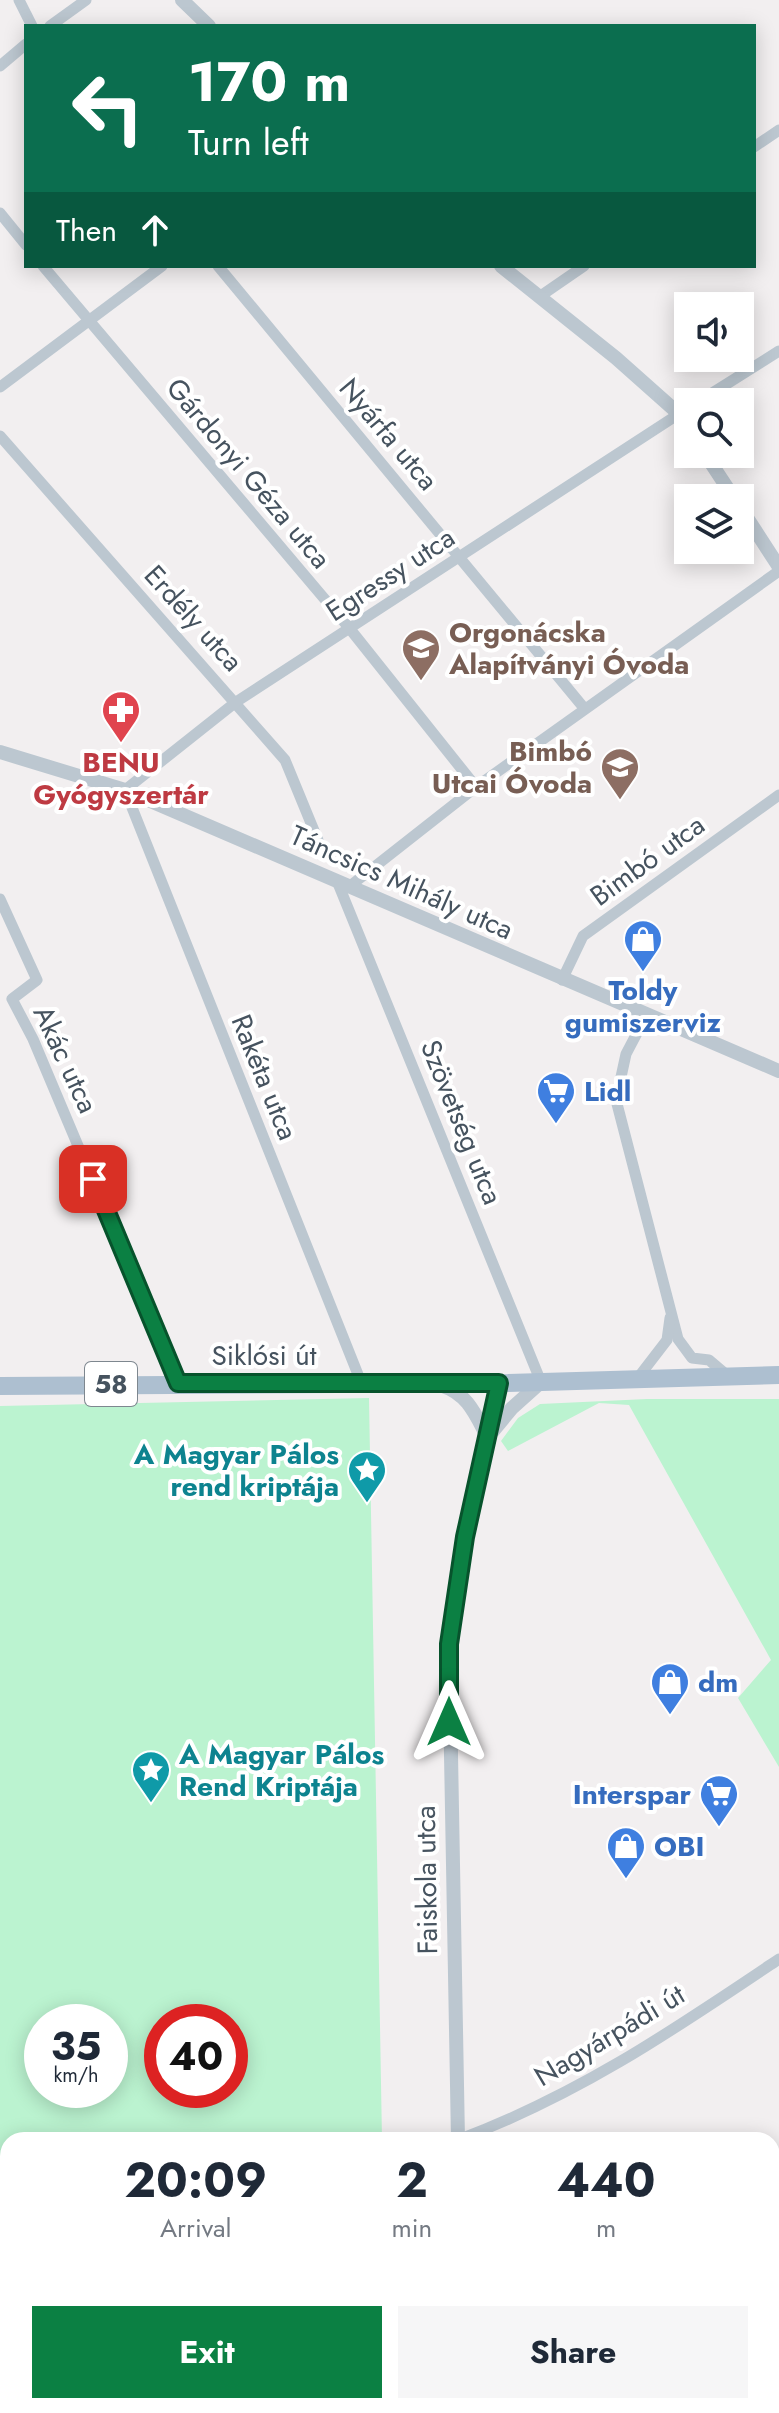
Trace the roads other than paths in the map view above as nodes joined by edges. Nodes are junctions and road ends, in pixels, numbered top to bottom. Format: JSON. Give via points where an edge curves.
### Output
{"nodes":[{"id":1,"x":19,"y":0,"type":"edge"},
{"id":2,"x":86,"y":0,"type":"edge"},
{"id":3,"x":182,"y":0,"type":"edge"},
{"id":4,"x":31,"y":24,"type":"edge"},
{"id":5,"x":53,"y":24,"type":"edge"},
{"id":6,"x":207,"y":24,"type":"edge"},
{"id":7,"x":24,"y":46,"type":"edge"},
{"id":8,"x":0,"y":66,"type":"edge"},
{"id":9,"x":779,"y":130,"type":"edge"},
{"id":10,"x":756,"y":146,"type":"edge"},
{"id":11,"x":0,"y":213,"type":"edge"},
{"id":12,"x":24,"y":243,"type":"edge"},
{"id":13,"x":45,"y":268,"type":"edge"},
{"id":14,"x":159,"y":268,"type":"edge"},
{"id":15,"x":220,"y":268,"type":"edge"},
{"id":16,"x":503,"y":268,"type":"edge"},
{"id":17,"x":581,"y":268,"type":"edge"},
{"id":18,"x":539,"y":297,"type":"junction"},
{"id":19,"x":89,"y":321,"type":"junction"},
{"id":20,"x":779,"y":351,"type":"edge"},
{"id":21,"x":0,"y":387,"type":"edge"},
{"id":22,"x":720,"y":388,"type":"edge"},
{"id":23,"x":674,"y":403,"type":"edge"},
{"id":24,"x":674,"y":417,"type":"edge"},
{"id":25,"x":0,"y":436,"type":"edge"},
{"id":26,"x":754,"y":529,"type":"edge"},
{"id":27,"x":459,"y":556,"type":"junction"},
{"id":28,"x":779,"y":569,"type":"edge"},
{"id":29,"x":350,"y":629,"type":"junction"},
{"id":30,"x":236,"y":702,"type":"junction"},
{"id":31,"x":584,"y":708,"type":"junction"},
{"id":32,"x":0,"y":752,"type":"edge"},
{"id":33,"x":476,"y":787,"type":"junction"},
{"id":34,"x":125,"y":790,"type":"junction"},
{"id":35,"x":779,"y":795,"type":"edge"},
{"id":36,"x":322,"y":850,"type":"dead end"},
{"id":37,"x":344,"y":884,"type":"junction"},
{"id":38,"x":0,"y":899,"type":"edge"},
{"id":39,"x":562,"y":980,"type":"junction"},
{"id":40,"x":646,"y":1016,"type":"junction"},
{"id":41,"x":779,"y":1071,"type":"edge"},
{"id":42,"x":666,"y":1289,"type":"junction"},
{"id":43,"x":779,"y":1375,"type":"edge"},
{"id":44,"x":729,"y":1377,"type":"junction"},
{"id":45,"x":637,"y":1379,"type":"junction"},
{"id":46,"x":361,"y":1382,"type":"junction"},
{"id":47,"x":541,"y":1382,"type":"junction"},
{"id":48,"x":178,"y":1383,"type":"junction"},
{"id":49,"x":432,"y":1383,"type":"junction"},
{"id":50,"x":499,"y":1383,"type":"junction"},
{"id":51,"x":0,"y":1386,"type":"edge"},
{"id":52,"x":488,"y":1438,"type":"junction"},
{"id":53,"x":779,"y":1959,"type":"edge"},
{"id":54,"x":458,"y":2132,"type":"edge"},
{"id":55,"x":480,"y":2132,"type":"edge"}],
"edges":[{"from":1,"to":4,"type":"street"},
{"from":2,"to":5,"type":"street"},
{"from":3,"to":6,"type":"street"},
{"from":7,"to":8,"type":"street"},
{"from":9,"to":10,"type":"street"},
{"from":11,"to":12,"type":"street"},
{"from":13,"to":19,"type":"street","name":"Gárdonyi Géza utca"},
{"from":14,"to":19,"type":"street"},
{"from":15,"to":27,"type":"street","name":"Nyárfa utca"},
{"from":16,"to":18,"type":"street"},
{"from":17,"to":18,"type":"street"},
{"from":18,"to":23,"type":"street"},
{"from":19,"to":21,"type":"street"},
{"from":19,"to":29,"type":"street","name":"Gárdonyi Géza utca"},
{"from":20,"to":22,"type":"street"},
{"from":24,"to":27,"type":"street","name":"Egressy utca"},
{"from":25,"to":30,"type":"street","name":"Erdély utca"},
{"from":26,"to":28,"type":"street"},
{"from":27,"to":29,"type":"street","name":"Egressy utca"},
{"from":27,"to":31,"type":"street","name":"Nyárfa utca"},
{"from":28,"to":31,"type":"street"},
{"from":29,"to":30,"type":"street","name":"Egressy utca"},
{"from":29,"to":33,"type":"street","name":"Gárdonyi Géza utca"},
{"from":30,"to":34,"type":"street","name":"Egressy utca"},
{"from":30,"to":36,"type":"street","name":"Erdély utca","via":[[285,760]]},
{"from":31,"to":33,"type":"street"},
{"from":32,"to":34,"type":"street","name":"Táncsics Mihály utca"},
{"from":33,"to":37,"type":"street"},
{"from":34,"to":37,"type":"street","name":"Táncsics Mihály utca"},
{"from":34,"to":46,"type":"street","name":"Rakéta utca"},
{"from":35,"to":39,"type":"street","name":"Bimbó utca","via":[[583,936]]},
{"from":37,"to":39,"type":"street","name":"Táncsics Mihály utca"},
{"from":37,"to":47,"type":"street","name":"Szövetség utca"},
{"from":38,"to":48,"type":"street","name":"Akác utca","via":[[37,980],[12,999]]},
{"from":39,"to":40,"type":"street","name":"Táncsics Mihály utca"},
{"from":40,"to":41,"type":"street","name":"Táncsics Mihály utca"},
{"from":40,"to":42,"type":"street","via":[[626,1054],[616,1100]]},
{"from":42,"to":44,"type":"street","via":[[683,1349],[692,1358],[709,1360]]},
{"from":42,"to":45,"type":"street","via":[[667,1340]]},
{"from":43,"to":44,"type":"main road","number":"58"},
{"from":44,"to":45,"type":"main road","number":"58"},
{"from":45,"to":47,"type":"main road","number":"58"},
{"from":46,"to":48,"type":"main road","name":"Siklósi út","number":"58"},
{"from":46,"to":49,"type":"main road","name":"Siklósi út","number":"58"},
{"from":47,"to":50,"type":"main road","number":"58"},
{"from":47,"to":52,"type":"street"},
{"from":48,"to":51,"type":"main road","name":"Siklósi út","number":"58"},
{"from":49,"to":50,"type":"main road","number":"58"},
{"from":49,"to":52,"type":"street","via":[[457,1391]]},
{"from":50,"to":52,"type":"street","name":"Faiskola utca"},
{"from":52,"to":54,"type":"street","name":"Faiskola utca","via":[[465,1537],[449,1644]]},
{"from":53,"to":55,"type":"street","name":"Nagyárpádi út","via":[[586,2084]]}]}
